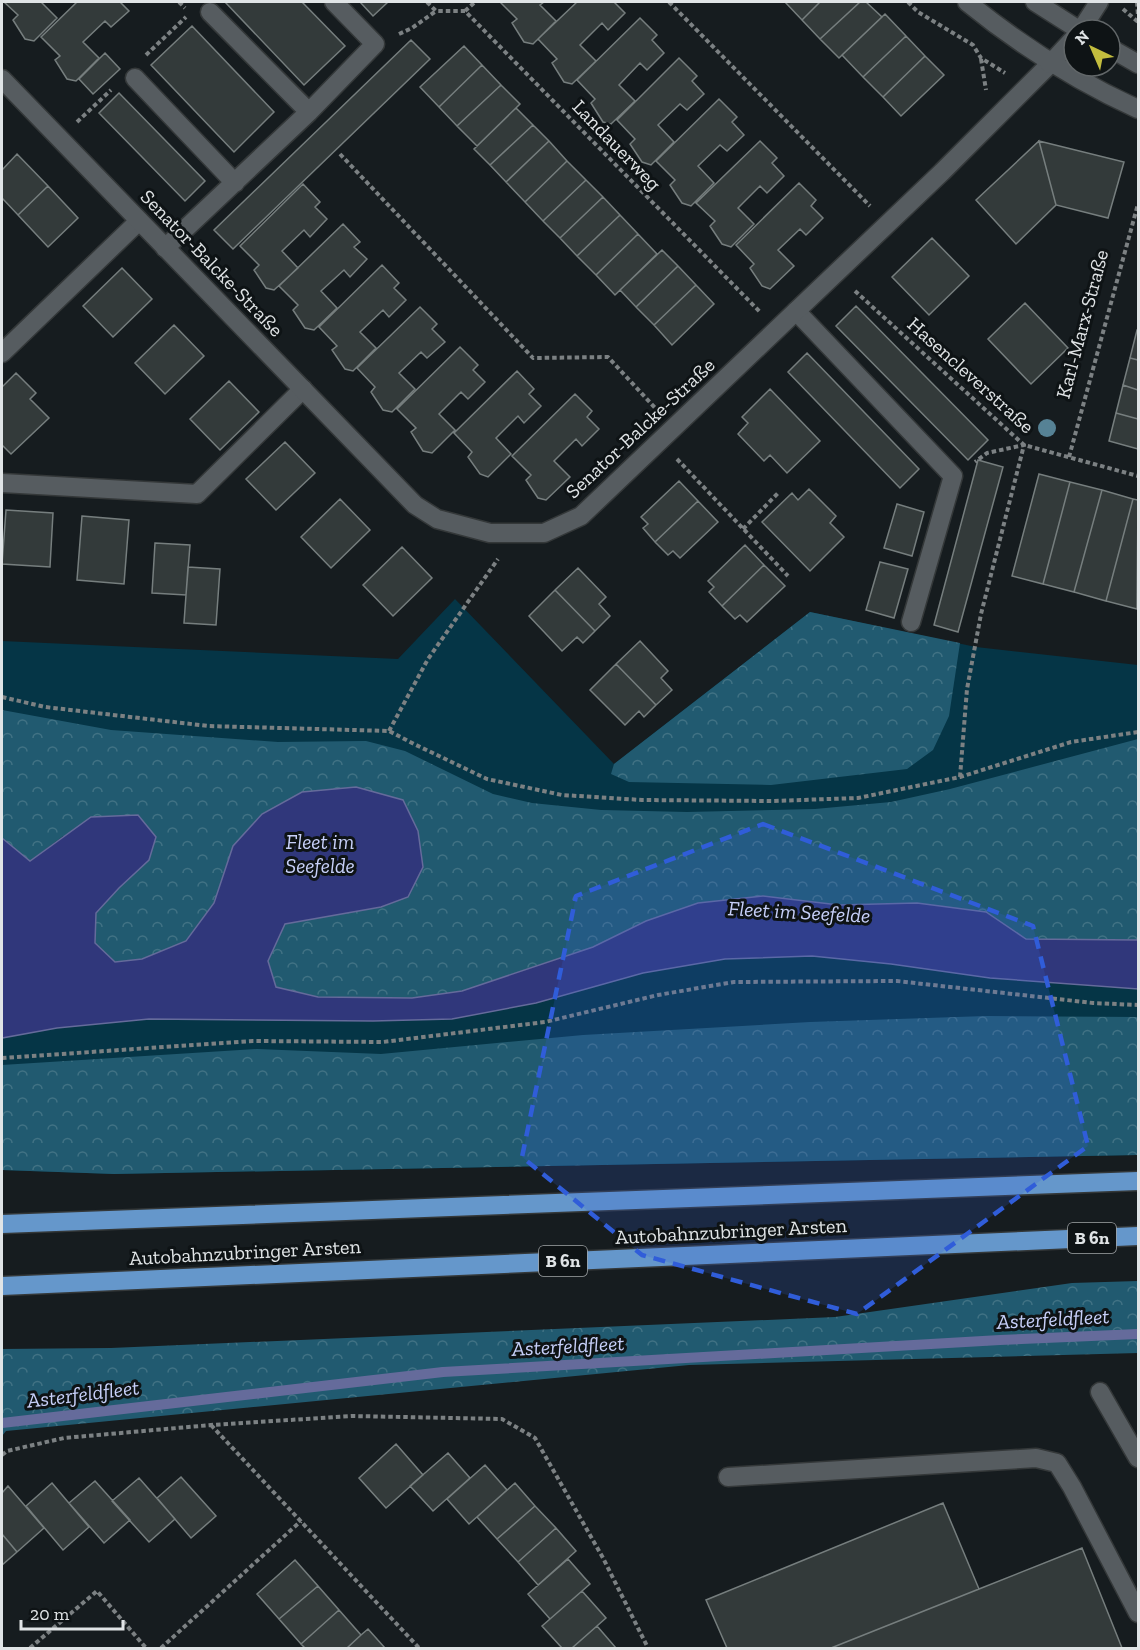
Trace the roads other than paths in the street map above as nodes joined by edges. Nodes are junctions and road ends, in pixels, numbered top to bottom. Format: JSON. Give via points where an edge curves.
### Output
{"nodes":[{"id":1,"x":334,"y":2,"type":"edge"},
{"id":2,"x":967,"y":2,"type":"edge"},
{"id":3,"x":1035,"y":2,"type":"edge"},
{"id":4,"x":1099,"y":2,"type":"edge"},
{"id":5,"x":210,"y":12,"type":"dead end"},
{"id":6,"x":1088,"y":18,"type":"edge"},
{"id":7,"x":1062,"y":19,"type":"edge"},
{"id":8,"x":1062,"y":51,"type":"edge"},
{"id":9,"x":1122,"y":55,"type":"edge"},
{"id":10,"x":1050,"y":64,"type":"junction"},
{"id":11,"x":1138,"y":64,"type":"edge"},
{"id":12,"x":135,"y":78,"type":"dead end"},
{"id":13,"x":2,"y":79,"type":"edge"},
{"id":14,"x":1138,"y":109,"type":"edge"},
{"id":15,"x":309,"y":112,"type":"junction"},
{"id":16,"x":235,"y":183,"type":"junction"},
{"id":17,"x":139,"y":221,"type":"junction"},
{"id":18,"x":165,"y":248,"type":"junction"},
{"id":19,"x":796,"y":311,"type":"junction"},
{"id":20,"x":2,"y":352,"type":"edge"},
{"id":21,"x":303,"y":389,"type":"junction"},
{"id":22,"x":2,"y":483,"type":"edge"},
{"id":23,"x":911,"y":622,"type":"dead end"},
{"id":24,"x":1138,"y":1181,"type":"edge"},
{"id":25,"x":2,"y":1224,"type":"edge"},
{"id":26,"x":1138,"y":1236,"type":"edge"},
{"id":27,"x":80,"y":1282,"type":"junction"},
{"id":28,"x":2,"y":1286,"type":"edge"},
{"id":29,"x":2,"y":1297,"type":"edge"},
{"id":30,"x":1100,"y":1392,"type":"dead end"},
{"id":31,"x":1138,"y":1458,"type":"edge"},
{"id":32,"x":728,"y":1477,"type":"dead end"},
{"id":33,"x":1138,"y":1613,"type":"edge"}],
"edges":[{"from":1,"to":15,"type":"street","via":[[375,44]]},
{"from":2,"to":10,"type":"street"},
{"from":3,"to":7,"type":"street"},
{"from":4,"to":6,"type":"street"},
{"from":5,"to":15,"type":"street"},
{"from":8,"to":10,"type":"street","name":"Senator-Balcke-Straße"},
{"from":9,"to":11,"type":"street"},
{"from":10,"to":14,"type":"street"},
{"from":10,"to":19,"type":"street","name":"Senator-Balcke-Straße"},
{"from":12,"to":16,"type":"street"},
{"from":13,"to":17,"type":"street","name":"Senator-Balcke-Straße"},
{"from":15,"to":16,"type":"street"},
{"from":16,"to":18,"type":"street"},
{"from":17,"to":18,"type":"street","name":"Senator-Balcke-Straße"},
{"from":17,"to":20,"type":"street"},
{"from":18,"to":21,"type":"street","name":"Senator-Balcke-Straße"},
{"from":19,"to":21,"type":"street","name":"Senator-Balcke-Straße","via":[[581,516],[544,533],[490,533],[436,519],[415,505]]},
{"from":19,"to":23,"type":"street","via":[[952,476]]},
{"from":21,"to":22,"type":"street","via":[[197,494]]},
{"from":24,"to":25,"type":"highway","name":"Autobahnzubringer Arsten"},
{"from":26,"to":27,"type":"highway","name":"Autobahnzubringer Arsten","number":"B 6n"},
{"from":27,"to":28,"type":"highway","name":"Autobahnzubringer Arsten","number":"B 6n"},
{"from":27,"to":29,"type":"highway"},
{"from":30,"to":31,"type":"street"},
{"from":32,"to":33,"type":"street","via":[[1036,1458],[1057,1463]]}]}
